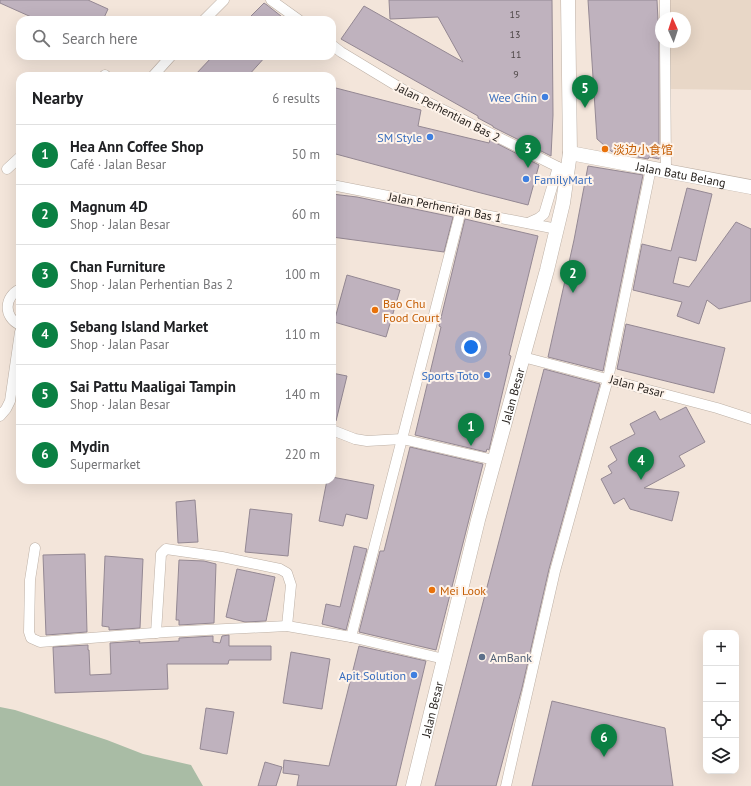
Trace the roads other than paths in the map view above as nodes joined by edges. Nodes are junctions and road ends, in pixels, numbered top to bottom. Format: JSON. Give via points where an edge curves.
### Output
{"nodes":[{"id":1,"x":224,"y":0,"type":"edge"},
{"id":2,"x":270,"y":0,"type":"edge"},
{"id":3,"x":568,"y":0,"type":"edge"},
{"id":4,"x":665,"y":0,"type":"edge"},
{"id":5,"x":665,"y":12,"type":"edge"},
{"id":6,"x":208,"y":16,"type":"edge"},
{"id":7,"x":293,"y":16,"type":"edge"},
{"id":8,"x":336,"y":48,"type":"edge"},
{"id":9,"x":665,"y":48,"type":"edge"},
{"id":10,"x":167,"y":60,"type":"edge"},
{"id":11,"x":157,"y":72,"type":"edge"},
{"id":12,"x":570,"y":152,"type":"junction"},
{"id":13,"x":16,"y":161,"type":"edge"},
{"id":14,"x":651,"y":168,"type":"junction"},
{"id":15,"x":7,"y":169,"type":"dead end"},
{"id":16,"x":563,"y":170,"type":"junction"},
{"id":17,"x":666,"y":171,"type":"junction"},
{"id":18,"x":336,"y":185,"type":"edge"},
{"id":19,"x":748,"y":186,"type":"edge"},
{"id":20,"x":460,"y":210,"type":"junction"},
{"id":21,"x":528,"y":223,"type":"junction"},
{"id":22,"x":557,"y":229,"type":"junction"},
{"id":23,"x":16,"y":291,"type":"edge"},
{"id":24,"x":4,"y":301,"type":"edge"},
{"id":25,"x":16,"y":322,"type":"edge"},
{"id":26,"x":523,"y":357,"type":"junction"},
{"id":27,"x":16,"y":360,"type":"edge"},
{"id":28,"x":608,"y":378,"type":"junction"},
{"id":29,"x":0,"y":416,"type":"edge"},
{"id":30,"x":751,"y":419,"type":"edge"},
{"id":31,"x":336,"y":432,"type":"edge"},
{"id":32,"x":402,"y":439,"type":"junction"},
{"id":33,"x":494,"y":460,"type":"junction"},
{"id":34,"x":35,"y":548,"type":"dead end"},
{"id":35,"x":287,"y":626,"type":"junction"},
{"id":36,"x":156,"y":633,"type":"junction"},
{"id":37,"x":351,"y":637,"type":"junction"},
{"id":38,"x":444,"y":659,"type":"junction"},
{"id":39,"x":413,"y":786,"type":"edge"},
{"id":40,"x":506,"y":786,"type":"edge"}],
"edges":[{"from":1,"to":6,"type":"street"},
{"from":2,"to":7,"type":"street"},
{"from":3,"to":12,"type":"street","name":"Jalan Besar"},
{"from":4,"to":5,"type":"street"},
{"from":8,"to":16,"type":"street","name":"Jalan Perhentian Bas 2","via":[[407,92]]},
{"from":9,"to":17,"type":"street"},
{"from":10,"to":11,"type":"street"},
{"from":12,"to":14,"type":"street","name":"Jalan Batu Belang"},
{"from":12,"to":16,"type":"street","name":"Jalan Besar"},
{"from":13,"to":15,"type":"street"},
{"from":14,"to":17,"type":"street","name":"Jalan Batu Belang"},
{"from":14,"to":28,"type":"street"},
{"from":16,"to":21,"type":"street","via":[[544,214]]},
{"from":16,"to":22,"type":"street","name":"Jalan Besar","via":[[563,203]]},
{"from":17,"to":19,"type":"street","name":"Jalan Batu Belang"},
{"from":18,"to":20,"type":"street","name":"Jalan Perhentian Bas 1"},
{"from":20,"to":21,"type":"street","name":"Jalan Perhentian Bas 1"},
{"from":20,"to":32,"type":"street"},
{"from":21,"to":22,"type":"street","name":"Jalan Perhentian Bas 1"},
{"from":22,"to":26,"type":"street","name":"Jalan Besar"},
{"from":23,"to":24,"type":"street"},
{"from":24,"to":25,"type":"street","via":[[11,319]]},
{"from":26,"to":28,"type":"street","name":"Jalan Pasar"},
{"from":26,"to":33,"type":"street","name":"Jalan Besar"},
{"from":27,"to":29,"type":"street","via":[[10,401]]},
{"from":28,"to":30,"type":"street","name":"Jalan Pasar"},
{"from":28,"to":40,"type":"street","via":[[556,571]]},
{"from":31,"to":32,"type":"street","via":[[367,441]]},
{"from":32,"to":33,"type":"street"},
{"from":32,"to":37,"type":"street"},
{"from":33,"to":38,"type":"street","name":"Jalan Besar"},
{"from":34,"to":36,"type":"street","via":[[30,580],[31,638],[40,642]]},
{"from":35,"to":36,"type":"street"},
{"from":35,"to":36,"type":"street","via":[[290,586],[287,573],[280,569],[222,557],[166,549],[161,554]]},
{"from":35,"to":37,"type":"street"},
{"from":37,"to":38,"type":"street"},
{"from":38,"to":39,"type":"street","name":"Jalan Besar"}]}
